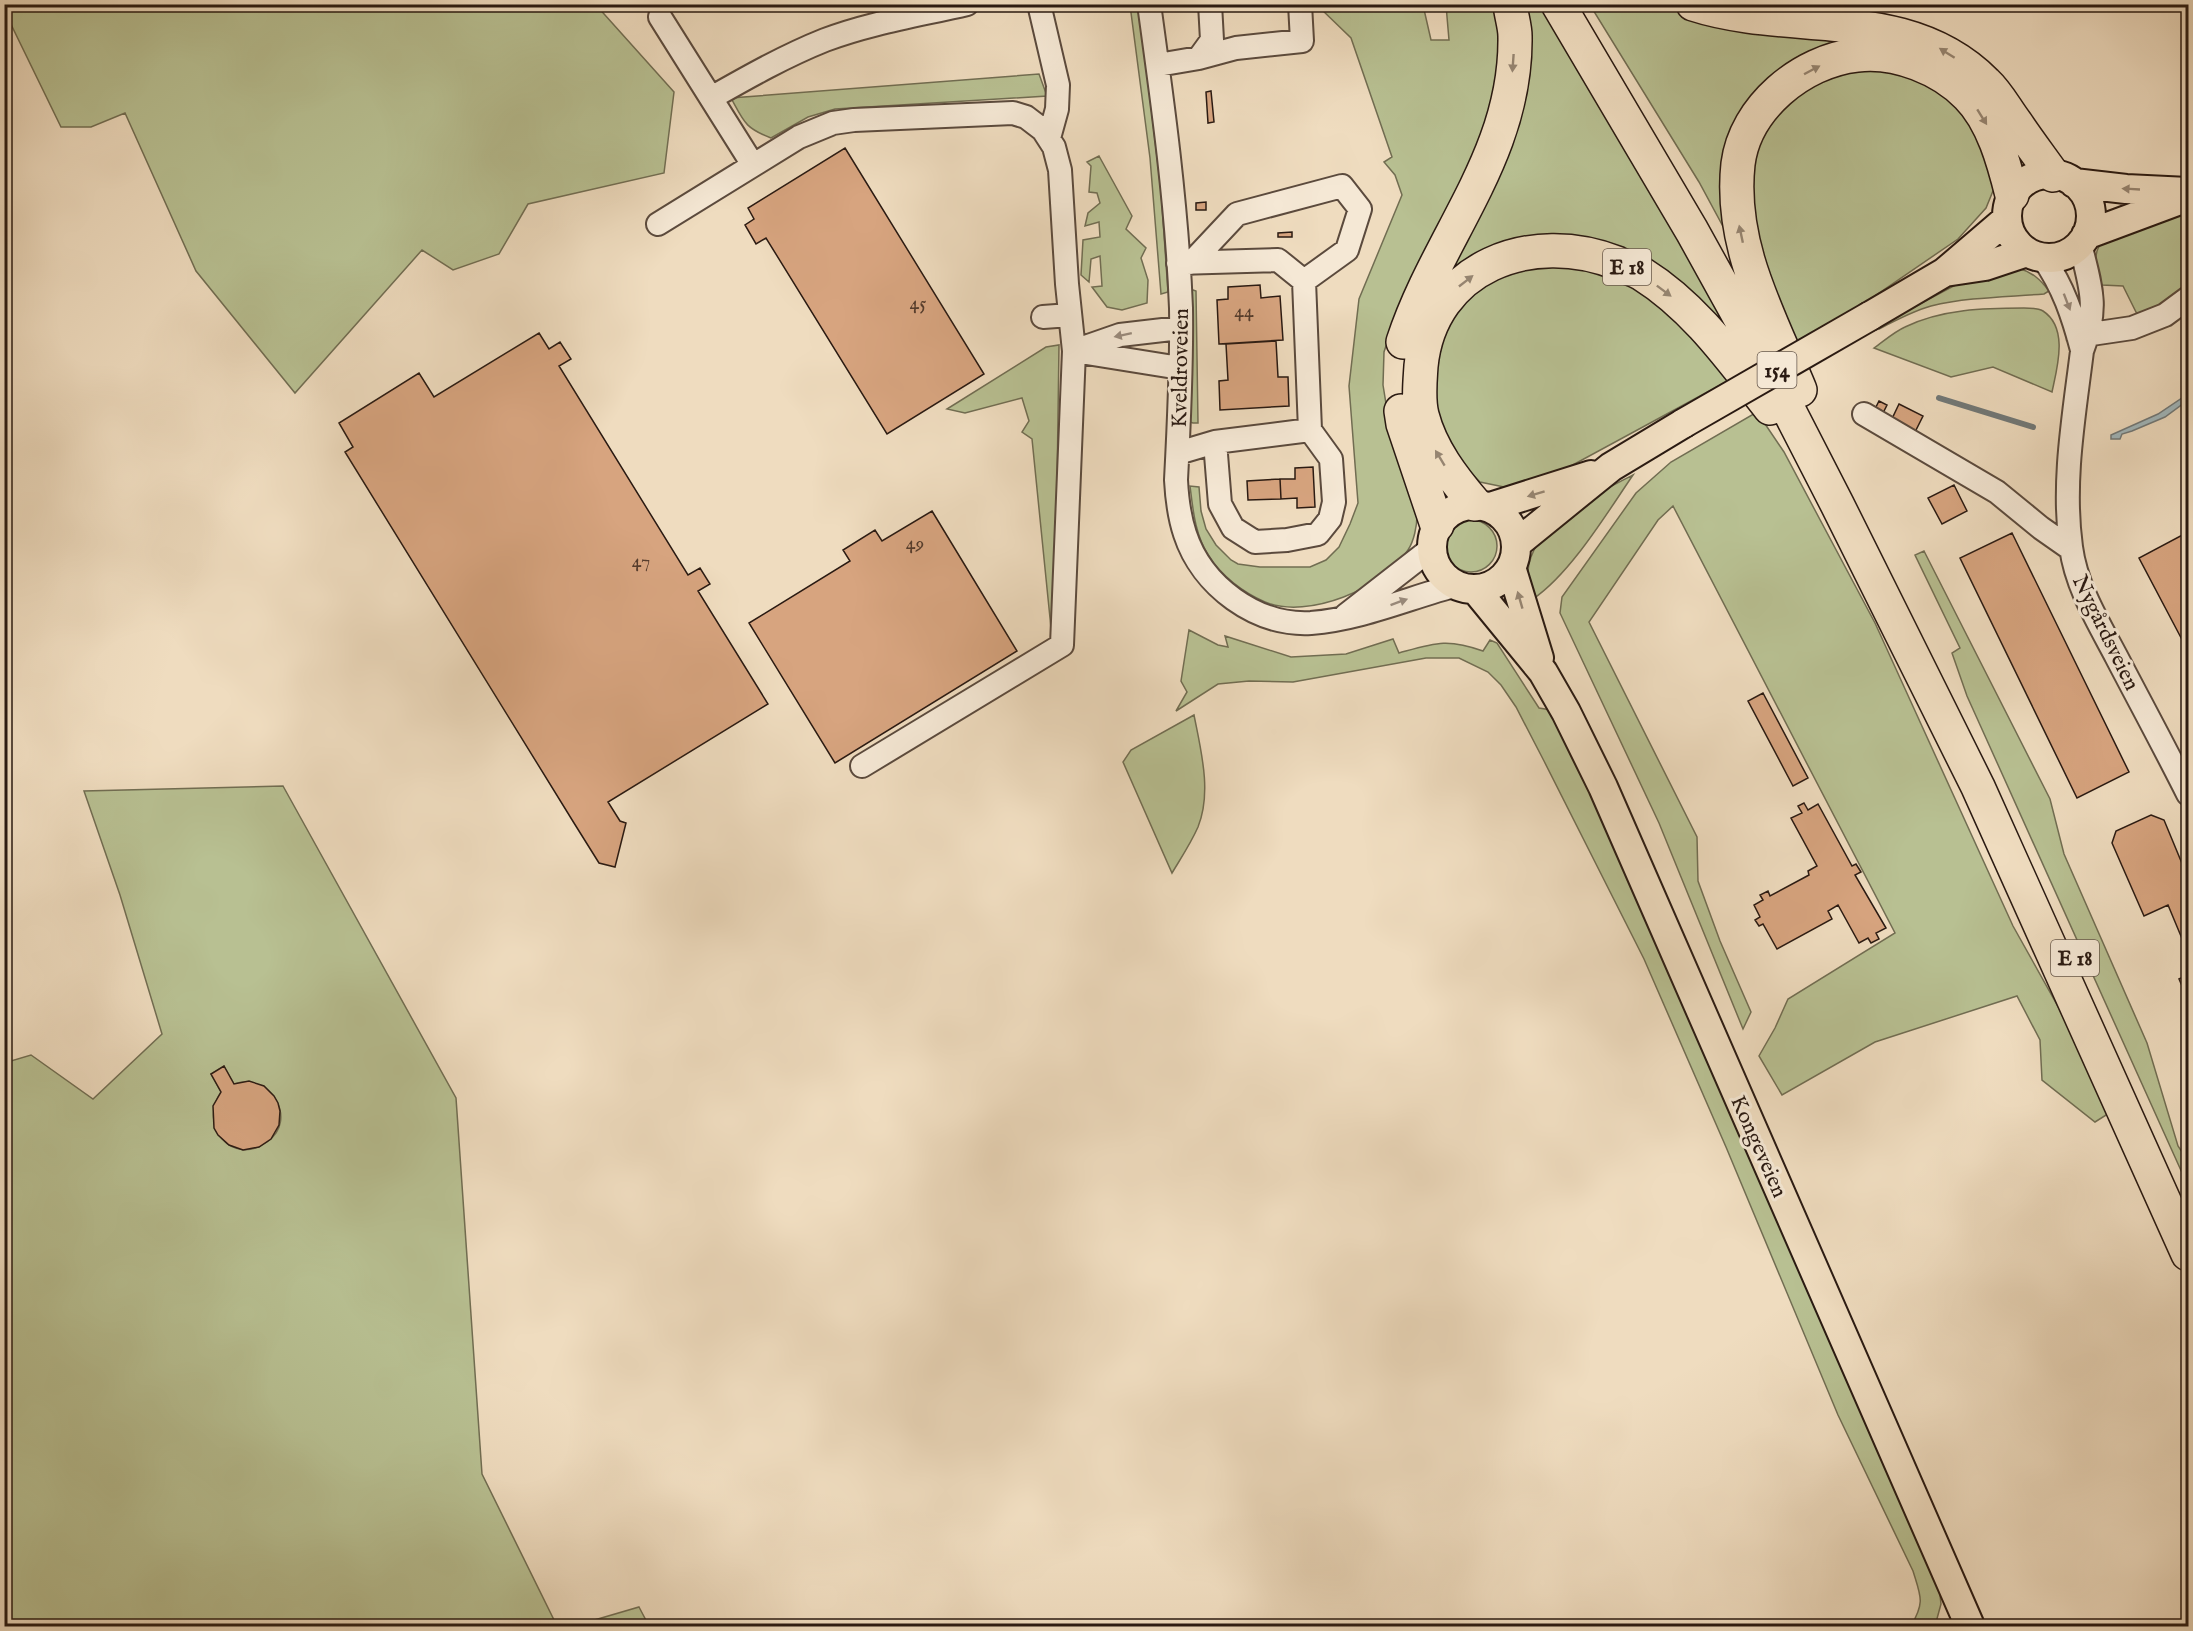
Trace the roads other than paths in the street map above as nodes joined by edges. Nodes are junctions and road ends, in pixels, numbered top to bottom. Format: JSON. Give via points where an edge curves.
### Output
{"nodes":[{"id":1,"x":967,"y":4,"type":"edge"},
{"id":2,"x":1039,"y":4,"type":"edge"},
{"id":3,"x":1149,"y":4,"type":"edge"},
{"id":4,"x":1210,"y":4,"type":"edge"},
{"id":5,"x":1300,"y":4,"type":"edge"},
{"id":6,"x":1510,"y":4,"type":"edge"},
{"id":7,"x":1558,"y":4,"type":"edge"},
{"id":8,"x":1575,"y":4,"type":"edge"},
{"id":9,"x":1693,"y":4,"type":"edge"},
{"id":10,"x":660,"y":17,"type":"dead end"},
{"id":11,"x":1200,"y":58,"type":"junction"},
{"id":12,"x":1158,"y":65,"type":"junction"},
{"id":13,"x":711,"y":98,"type":"junction"},
{"id":14,"x":1049,"y":138,"type":"junction"},
{"id":15,"x":753,"y":165,"type":"junction"},
{"id":16,"x":2064,"y":179,"type":"junction"},
{"id":17,"x":2188,"y":192,"type":"edge"},
{"id":18,"x":2188,"y":197,"type":"edge"},
{"id":19,"x":2010,"y":207,"type":"junction"},
{"id":20,"x":658,"y":224,"type":"dead end"},
{"id":21,"x":2083,"y":240,"type":"junction"},
{"id":22,"x":2035,"y":255,"type":"junction"},
{"id":23,"x":1185,"y":263,"type":"junction"},
{"id":24,"x":1945,"y":272,"type":"junction"},
{"id":25,"x":1305,"y":281,"type":"junction"},
{"id":26,"x":2188,"y":298,"type":"edge"},
{"id":27,"x":1070,"y":315,"type":"junction"},
{"id":28,"x":1043,"y":317,"type":"dead end"},
{"id":29,"x":1180,"y":328,"type":"junction"},
{"id":30,"x":2083,"y":341,"type":"junction"},
{"id":31,"x":1074,"y":351,"type":"junction"},
{"id":32,"x":1180,"y":368,"type":"junction"},
{"id":33,"x":1864,"y":414,"type":"dead end"},
{"id":34,"x":1815,"y":425,"type":"junction"},
{"id":35,"x":1310,"y":430,"type":"junction"},
{"id":36,"x":1215,"y":442,"type":"junction"},
{"id":37,"x":1178,"y":453,"type":"junction"},
{"id":38,"x":1611,"y":467,"type":"junction"},
{"id":39,"x":1483,"y":506,"type":"junction"},
{"id":40,"x":1434,"y":537,"type":"junction"},
{"id":41,"x":2071,"y":549,"type":"junction"},
{"id":42,"x":1513,"y":556,"type":"junction"},
{"id":43,"x":1466,"y":587,"type":"junction"},
{"id":44,"x":1884,"y":599,"type":"junction"},
{"id":45,"x":1343,"y":618,"type":"junction"},
{"id":46,"x":1543,"y":672,"type":"junction"},
{"id":47,"x":862,"y":766,"type":"dead end"},
{"id":48,"x":2186,"y":783,"type":"edge"},
{"id":49,"x":2188,"y":1213,"type":"edge"},
{"id":50,"x":2188,"y":1254,"type":"edge"},
{"id":51,"x":1968,"y":1626,"type":"edge"}],
"edges":[{"from":1,"to":13,"type":"street","via":[[827,40],[778,60]]},
{"from":2,"to":14,"type":"street","via":[[1058,85],[1057,109]]},
{"from":3,"to":12,"type":"street","name":"Kveldroveien"},
{"from":4,"to":11,"type":"street","via":[[1212,40]]},
{"from":5,"to":11,"type":"street","via":[[1302,41],[1236,48]]},
{"from":6,"to":40,"type":"highway","one_way":true,"via":[[1515,35],[1502,128],[1481,179],[1413,311],[1400,352],[1398,391],[1403,424]]},
{"from":7,"to":44,"type":"highway","number":"E 18","via":[[1760,354]]},
{"from":8,"to":34,"type":"highway","number":"E 18"},
{"from":16,"to":9,"type":"highway","one_way":true,"via":[[1988,84],[1940,48],[1877,29],[1758,17]]},
{"from":10,"to":13,"type":"street"},
{"from":11,"to":12,"type":"street"},
{"from":12,"to":23,"type":"street","name":"Kveldroveien"},
{"from":13,"to":15,"type":"street"},
{"from":14,"to":15,"type":"street","via":[[1035,123],[1013,113],[854,120],[816,128]]},
{"from":14,"to":27,"type":"street","via":[[1060,170]]},
{"from":15,"to":20,"type":"street"},
{"from":17,"to":16,"type":"main road","number":"154","one_way":true,"via":[[2126,189]]},
{"from":16,"to":19,"type":"main road","number":"154","via":[[2041,175],[2030,179],[2020,186]]},
{"from":16,"to":21,"type":"main road","via":[[2082,191],[2088,201],[2090,224]]},
{"from":18,"to":21,"type":"main road","number":"154"},
{"from":19,"to":22,"type":"main road","via":[[2013,238]]},
{"from":19,"to":24,"type":"main road","number":"154"},
{"from":34,"to":19,"type":"highway","number":"E 18","one_way":true,"via":[[1746,260],[1738,222],[1738,163],[1747,131],[1765,103],[1792,80],[1823,64],[1857,55],[1897,57],[1925,66],[1970,98],[1990,129],[2004,163]]},
{"from":21,"to":22,"type":"main road","number":"154","via":[[2069,253],[2056,258]]},
{"from":21,"to":30,"type":"street","name":"Nygårdsveien","via":[[2093,312]]},
{"from":22,"to":24,"type":"main road","number":"154"},
{"from":22,"to":30,"type":"street","one_way":true,"via":[[2055,275]]},
{"from":23,"to":25,"type":"street","via":[[1278,260]]},
{"from":23,"to":25,"type":"street","via":[[1237,214],[1342,186],[1360,209],[1347,250]]},
{"from":23,"to":29,"type":"street","name":"Kveldroveien"},
{"from":24,"to":38,"type":"main road","number":"154","bridge":true},
{"from":25,"to":35,"type":"street"},
{"from":26,"to":30,"type":"street","via":[[2165,315]]},
{"from":27,"to":28,"type":"street"},
{"from":27,"to":31,"type":"street"},
{"from":29,"to":31,"type":"street","one_way":true,"via":[[1120,335]]},
{"from":29,"to":32,"type":"street","name":"Kveldroveien"},
{"from":30,"to":41,"type":"street","name":"Nygårdsveien","via":[[2068,467]]},
{"from":31,"to":32,"type":"street"},
{"from":31,"to":47,"type":"street","via":[[1062,645]]},
{"from":32,"to":37,"type":"street","name":"Kveldroveien"},
{"from":33,"to":41,"type":"street","via":[[1997,492]]},
{"from":34,"to":49,"type":"highway","number":"E 18","via":[[1996,788]]},
{"from":35,"to":36,"type":"street"},
{"from":35,"to":36,"type":"street","via":[[1331,459],[1334,502],[1330,519],[1318,534],[1287,540],[1255,542],[1233,528],[1220,504]]},
{"from":36,"to":37,"type":"street"},
{"from":37,"to":45,"type":"street","name":"Kveldroveien","via":[[1178,508],[1185,536],[1197,561],[1219,589],[1242,605],[1283,621],[1310,623]]},
{"from":38,"to":39,"type":"main road","number":"154","one_way":true,"via":[[1567,484]]},
{"from":38,"to":42,"type":"main road","number":"154"},
{"from":39,"to":40,"type":"main road","number":"154","via":[[1453,510]]},
{"from":39,"to":42,"type":"main road","via":[[1508,522],[1514,533]]},
{"from":39,"to":44,"type":"highway","number":"E 18","one_way":true,"via":[[1453,477],[1436,452],[1422,415],[1419,390],[1423,349],[1433,319],[1454,291],[1490,263],[1520,253],[1554,249],[1598,255],[1641,273],[1680,303],[1723,348],[1772,411]]},
{"from":40,"to":43,"type":"main road","via":[[1434,559],[1439,570],[1447,579]]},
{"from":40,"to":45,"type":"street","name":"Kveldroveien"},
{"from":41,"to":48,"type":"street","name":"Nygårdsveien","via":[[2090,604]]},
{"from":42,"to":43,"type":"main road","number":"154","via":[[1496,583]]},
{"from":46,"to":42,"type":"main road","name":"Kongeveien","one_way":true},
{"from":45,"to":43,"type":"street","name":"Kveldroveien","one_way":true},
{"from":43,"to":46,"type":"main road","name":"Kongeveien"},
{"from":44,"to":50,"type":"highway","number":"E 18","via":[[1978,787]]},
{"from":46,"to":51,"type":"main road","name":"Kongeveien","via":[[1603,787]]}]}
